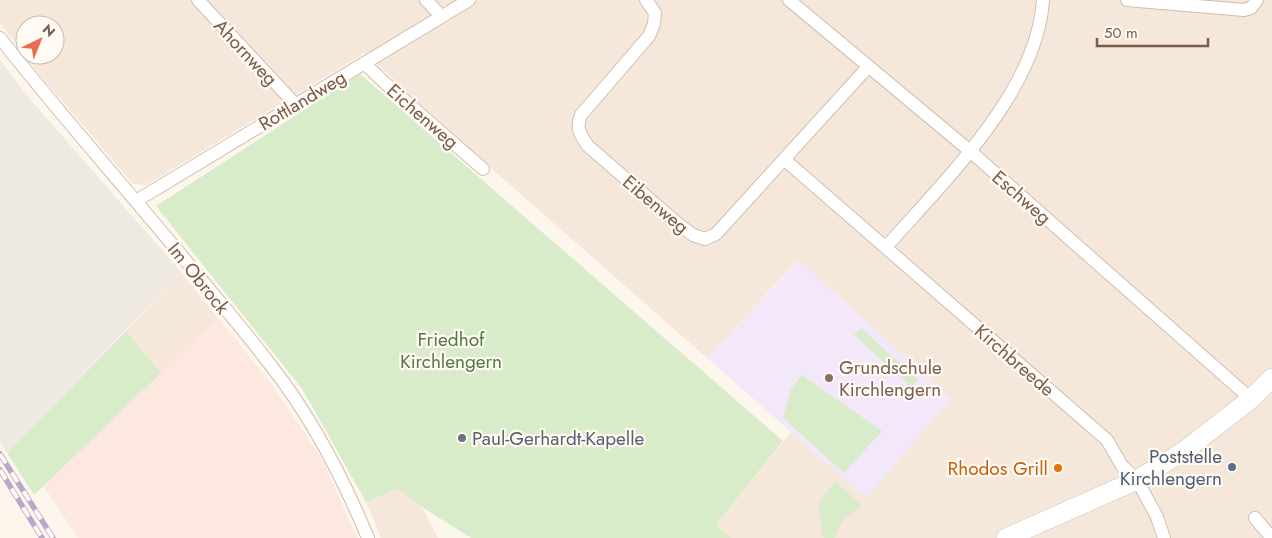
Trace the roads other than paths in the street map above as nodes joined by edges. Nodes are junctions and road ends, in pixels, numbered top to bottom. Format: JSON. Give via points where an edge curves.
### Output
{"nodes":[{"id":1,"x":198,"y":0,"type":"edge"},
{"id":2,"x":426,"y":0,"type":"edge"},
{"id":3,"x":469,"y":0,"type":"edge"},
{"id":4,"x":646,"y":0,"type":"edge"},
{"id":5,"x":789,"y":0,"type":"edge"},
{"id":6,"x":1043,"y":0,"type":"edge"},
{"id":7,"x":1127,"y":0,"type":"edge"},
{"id":8,"x":1257,"y":0,"type":"edge"},
{"id":9,"x":441,"y":16,"type":"junction"},
{"id":10,"x":0,"y":38,"type":"edge"},
{"id":11,"x":364,"y":63,"type":"junction"},
{"id":12,"x":868,"y":68,"type":"junction"},
{"id":13,"x":295,"y":104,"type":"junction"},
{"id":14,"x":970,"y":152,"type":"junction"},
{"id":15,"x":785,"y":160,"type":"junction"},
{"id":16,"x":483,"y":169,"type":"dead end"},
{"id":17,"x":136,"y":201,"type":"junction"},
{"id":18,"x":886,"y":247,"type":"junction"},
{"id":19,"x":1272,"y":378,"type":"edge"},
{"id":20,"x":1251,"y":399,"type":"junction"},
{"id":21,"x":1137,"y":480,"type":"junction"},
{"id":22,"x":1255,"y":518,"type":"dead end"},
{"id":23,"x":368,"y":538,"type":"edge"},
{"id":24,"x":1006,"y":538,"type":"edge"},
{"id":25,"x":1164,"y":538,"type":"edge"},
{"id":26,"x":1272,"y":538,"type":"edge"}],
"edges":[{"from":1,"to":13,"type":"street","name":"Ahornweg"},
{"from":2,"to":9,"type":"street"},
{"from":3,"to":9,"type":"street","name":"Rottlandweg"},
{"from":4,"to":15,"type":"street","name":"Eibenweg","via":[[655,13],[649,36],[577,123],[579,134],[588,146],[677,223],[705,239],[716,234]]},
{"from":5,"to":12,"type":"street","name":"Eschweg"},
{"from":6,"to":14,"type":"street","via":[[1038,34],[1027,63]]},
{"from":7,"to":8,"type":"street","via":[[1244,10]]},
{"from":9,"to":11,"type":"street","name":"Rottlandweg"},
{"from":10,"to":17,"type":"street","name":"Im Obrock"},
{"from":11,"to":13,"type":"street","name":"Rottlandweg"},
{"from":11,"to":16,"type":"street","name":"Eichenweg"},
{"from":12,"to":14,"type":"street","name":"Eschweg"},
{"from":12,"to":15,"type":"street","name":"Eibenweg"},
{"from":13,"to":17,"type":"street","name":"Rottlandweg"},
{"from":14,"to":18,"type":"street"},
{"from":14,"to":20,"type":"street","name":"Eschweg"},
{"from":15,"to":18,"type":"street","name":"Kirchbreede"},
{"from":17,"to":23,"type":"street","name":"Im Obrock","via":[[295,398],[328,455]]},
{"from":18,"to":21,"type":"street","name":"Kirchbreede","via":[[1107,440],[1122,466]]},
{"from":19,"to":20,"type":"street"},
{"from":20,"to":21,"type":"street","via":[[1184,451]]},
{"from":21,"to":24,"type":"street"},
{"from":21,"to":25,"type":"street","name":"Kirchbreede","via":[[1157,517]]},
{"from":22,"to":26,"type":"street"}]}
